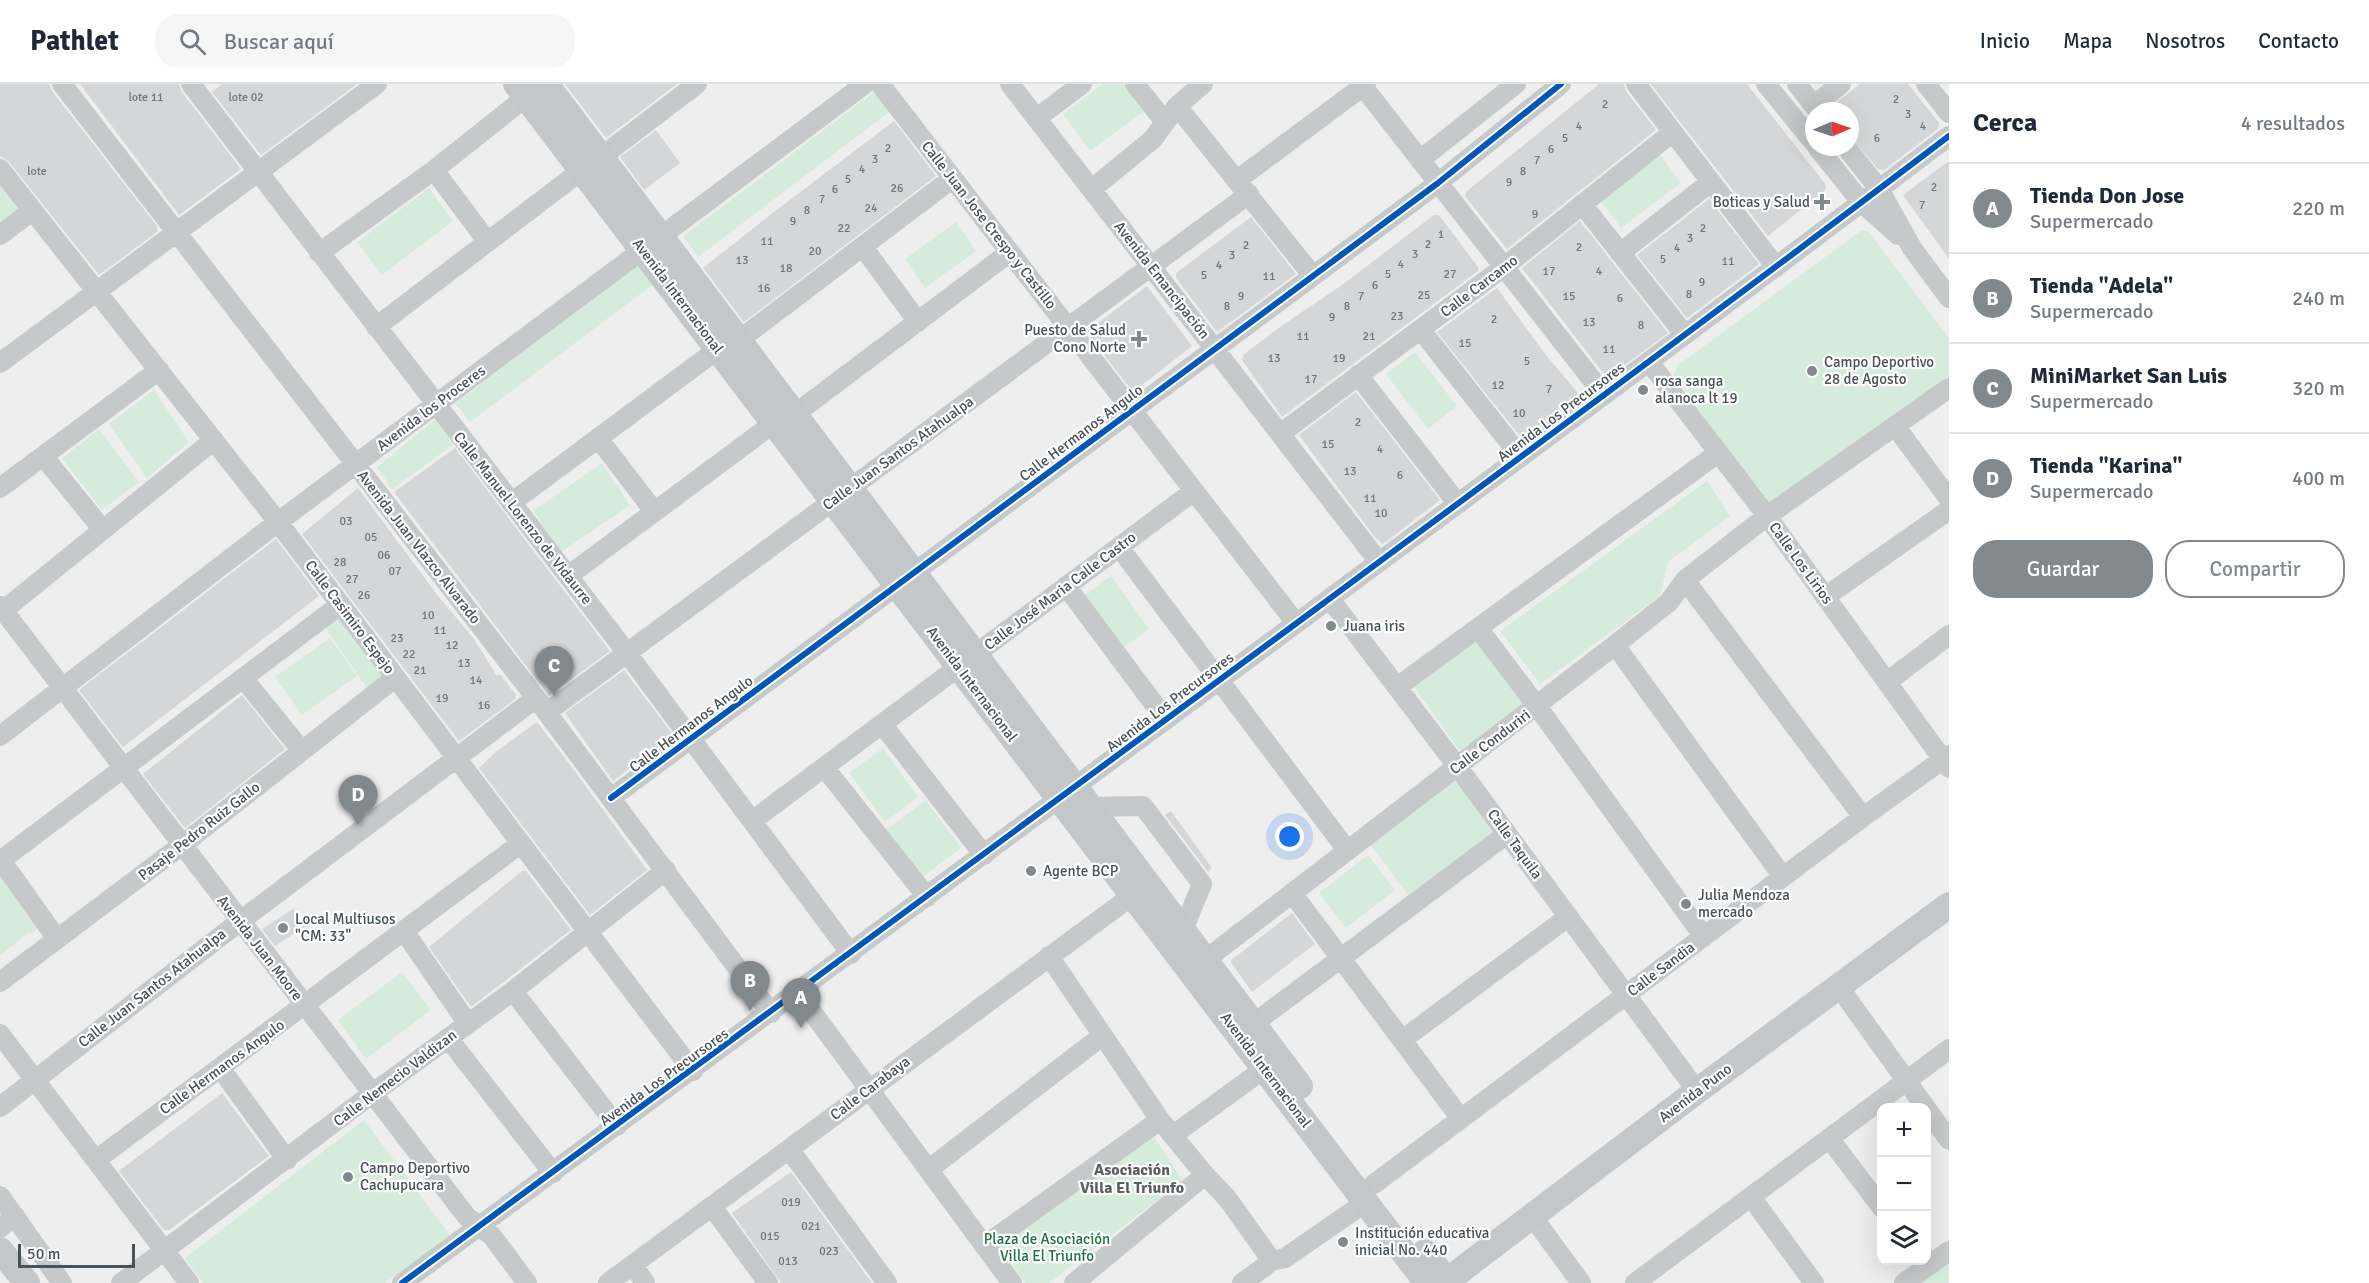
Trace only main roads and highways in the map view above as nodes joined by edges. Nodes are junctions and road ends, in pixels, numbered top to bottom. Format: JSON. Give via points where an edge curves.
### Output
{"nodes":[{"id":1,"x":530,"y":88,"type":"edge"},
{"id":2,"x":1075,"y":798,"type":"junction"},
{"id":3,"x":1949,"y":905,"type":"edge"},
{"id":4,"x":1272,"y":1063,"type":"junction"},
{"id":5,"x":0,"y":1250,"type":"edge"},
{"id":6,"x":1442,"y":1282,"type":"edge"},
{"id":7,"x":27,"y":1283,"type":"edge"}],
"edges":[{"from":1,"to":2,"type":"main road","name":"Avenida Internacional"},
{"from":2,"to":4,"type":"main road","name":"Avenida Internacional","via":[[1183,930],[1253,1024]]},
{"from":2,"to":4,"type":"main road","name":"Avenida Internacional","via":[[1132,895]]},
{"from":3,"to":6,"type":"main road","name":"Avenida Puno"},
{"from":4,"to":6,"type":"main road","name":"Avenida Internacional"},
{"from":5,"to":7,"type":"main road"}]}
